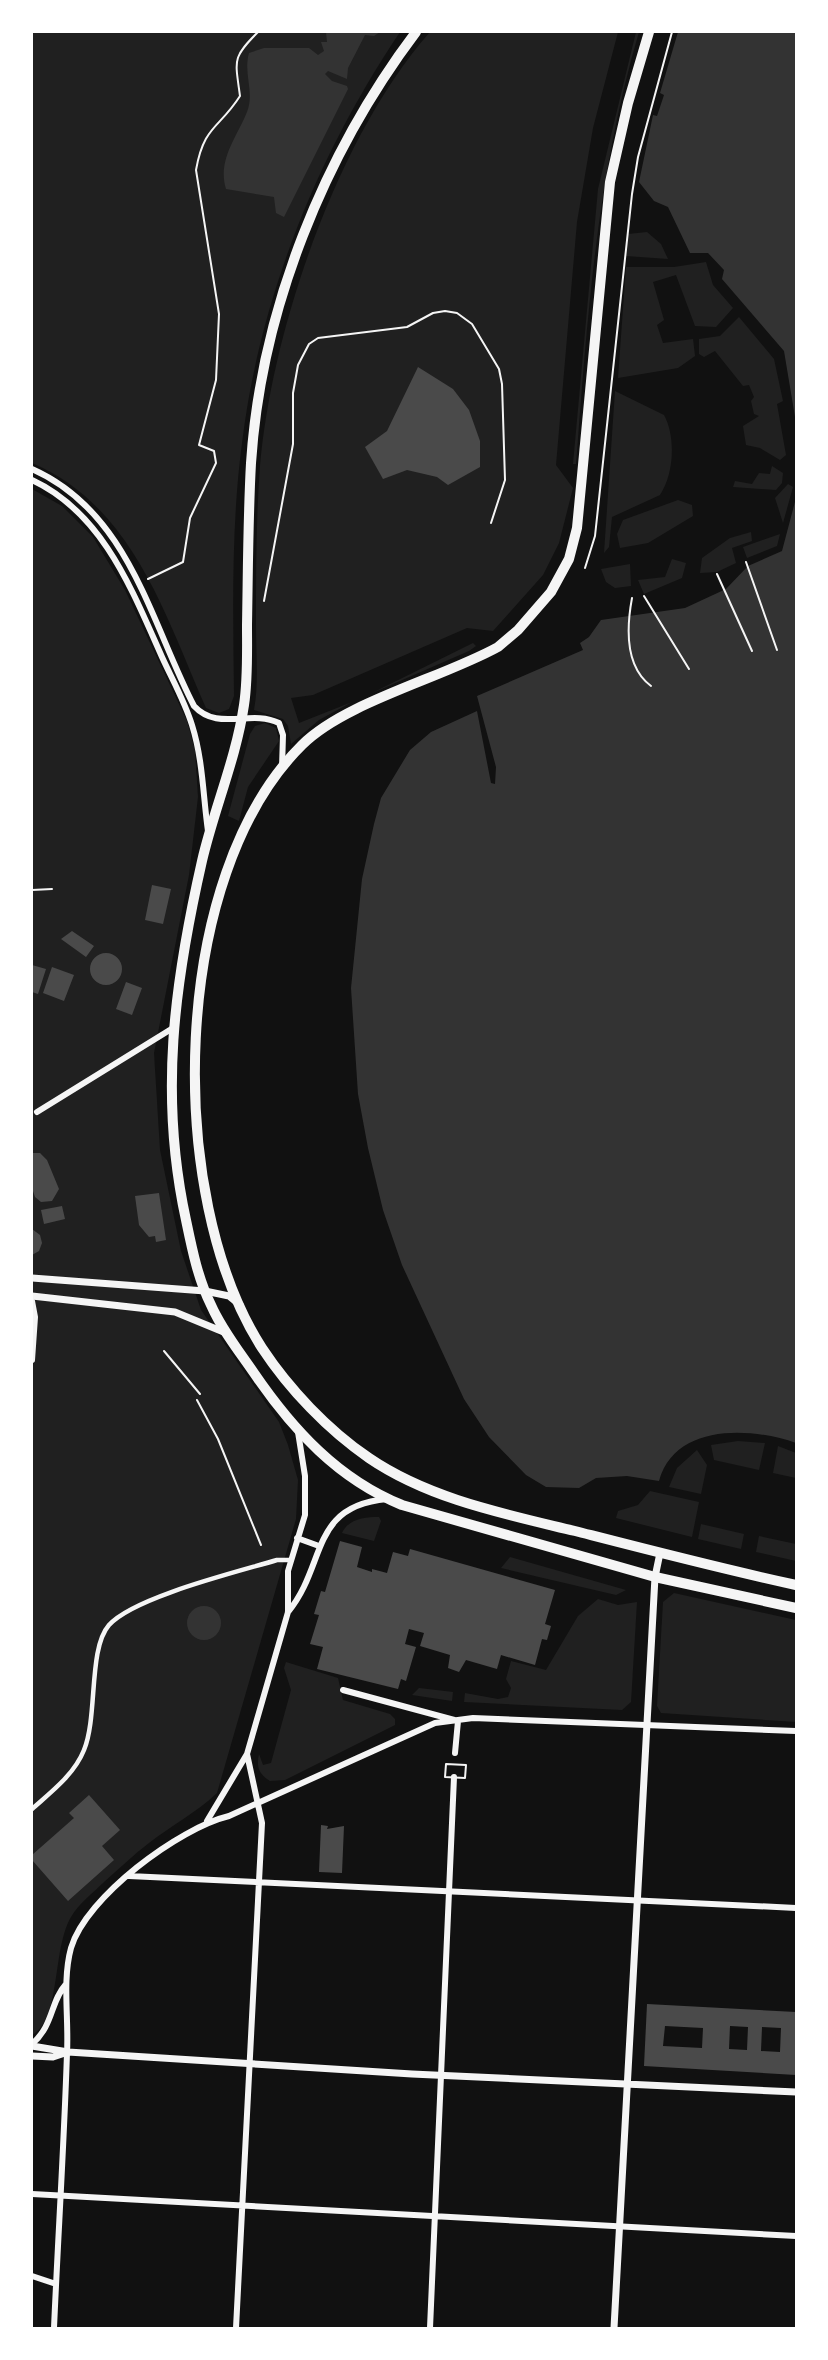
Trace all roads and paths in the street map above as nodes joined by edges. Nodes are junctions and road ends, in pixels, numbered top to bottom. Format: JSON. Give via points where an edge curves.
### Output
{"nodes":[{"id":1,"x":258,"y":32,"type":"edge"},
{"id":2,"x":416,"y":32,"type":"edge"},
{"id":3,"x":649,"y":32,"type":"edge"},
{"id":4,"x":672,"y":32,"type":"edge"},
{"id":5,"x":32,"y":469,"type":"edge"},
{"id":6,"x":32,"y":480,"type":"edge"},
{"id":7,"x":491,"y":523,"type":"dead end"},
{"id":8,"x":746,"y":562,"type":"dead end"},
{"id":9,"x":585,"y":568,"type":"dead end"},
{"id":10,"x":718,"y":574,"type":"dead end"},
{"id":11,"x":140,"y":583,"type":"junction"},
{"id":12,"x":644,"y":596,"type":"dead end"},
{"id":13,"x":632,"y":598,"type":"dead end"},
{"id":14,"x":264,"y":601,"type":"dead end"},
{"id":15,"x":752,"y":650,"type":"dead end"},
{"id":16,"x":778,"y":650,"type":"dead end"},
{"id":17,"x":689,"y":669,"type":"dead end"},
{"id":18,"x":650,"y":686,"type":"dead end"},
{"id":19,"x":242,"y":719,"type":"junction"},
{"id":20,"x":282,"y":769,"type":"junction"},
{"id":21,"x":209,"y":835,"type":"junction"},
{"id":22,"x":52,"y":889,"type":"dead end"},
{"id":23,"x":32,"y":890,"type":"edge"},
{"id":24,"x":173,"y":1028,"type":"junction"},
{"id":25,"x":37,"y":1112,"type":"dead end"},
{"id":26,"x":32,"y":1278,"type":"edge"},
{"id":27,"x":32,"y":1285,"type":"edge"},
{"id":28,"x":205,"y":1291,"type":"junction"},
{"id":29,"x":32,"y":1298,"type":"edge"},
{"id":30,"x":241,"y":1305,"type":"junction"},
{"id":31,"x":226,"y":1333,"type":"junction"},
{"id":32,"x":164,"y":1351,"type":"dead end"},
{"id":33,"x":32,"y":1360,"type":"edge"},
{"id":34,"x":200,"y":1394,"type":"dead end"},
{"id":35,"x":197,"y":1400,"type":"dead end"},
{"id":36,"x":298,"y":1432,"type":"junction"},
{"id":37,"x":387,"y":1499,"type":"junction"},
{"id":38,"x":298,"y":1538,"type":"junction"},
{"id":39,"x":261,"y":1545,"type":"dead end"},
{"id":40,"x":319,"y":1546,"type":"junction"},
{"id":41,"x":660,"y":1553,"type":"junction"},
{"id":42,"x":290,"y":1560,"type":"junction"},
{"id":43,"x":655,"y":1577,"type":"junction"},
{"id":44,"x":796,"y":1585,"type":"edge"},
{"id":45,"x":796,"y":1608,"type":"edge"},
{"id":46,"x":288,"y":1612,"type":"junction"},
{"id":47,"x":343,"y":1690,"type":"dead end"},
{"id":48,"x":458,"y":1721,"type":"junction"},
{"id":49,"x":646,"y":1724,"type":"junction"},
{"id":50,"x":796,"y":1731,"type":"edge"},
{"id":51,"x":455,"y":1753,"type":"dead end"},
{"id":52,"x":247,"y":1754,"type":"junction"},
{"id":53,"x":445,"y":1777,"type":"dead end"},
{"id":54,"x":454,"y":1777,"type":"dead end"},
{"id":55,"x":465,"y":1778,"type":"dead end"},
{"id":56,"x":259,"y":1802,"type":"junction"},
{"id":57,"x":32,"y":1809,"type":"edge"},
{"id":58,"x":207,"y":1821,"type":"junction"},
{"id":59,"x":129,"y":1876,"type":"junction"},
{"id":60,"x":259,"y":1881,"type":"junction"},
{"id":61,"x":449,"y":1893,"type":"junction"},
{"id":62,"x":637,"y":1901,"type":"junction"},
{"id":63,"x":796,"y":1908,"type":"edge"},
{"id":64,"x":66,"y":1984,"type":"junction"},
{"id":65,"x":32,"y":2045,"type":"edge"},
{"id":66,"x":68,"y":2052,"type":"junction"},
{"id":67,"x":32,"y":2056,"type":"edge"},
{"id":68,"x":251,"y":2064,"type":"junction"},
{"id":69,"x":442,"y":2076,"type":"junction"},
{"id":70,"x":628,"y":2082,"type":"junction"},
{"id":71,"x":796,"y":2092,"type":"edge"},
{"id":72,"x":32,"y":2194,"type":"edge"},
{"id":73,"x":60,"y":2196,"type":"junction"},
{"id":74,"x":244,"y":2206,"type":"junction"},
{"id":75,"x":435,"y":2216,"type":"junction"},
{"id":76,"x":620,"y":2227,"type":"junction"},
{"id":77,"x":796,"y":2236,"type":"edge"},
{"id":78,"x":32,"y":2276,"type":"edge"},
{"id":79,"x":56,"y":2284,"type":"junction"},
{"id":80,"x":54,"y":2329,"type":"edge"},
{"id":81,"x":236,"y":2329,"type":"edge"},
{"id":82,"x":430,"y":2329,"type":"edge"},
{"id":83,"x":614,"y":2329,"type":"edge"}],
"edges":[{"from":1,"to":11,"type":"path","via":[[240,49],[236,65],[240,96],[215,122],[201,146],[197,170],[219,314],[216,380],[200,445],[214,451],[216,463],[190,518],[183,562]]},
{"from":2,"to":19,"type":"main road","via":[[369,103],[326,184],[285,290],[263,372],[251,464]]},
{"from":3,"to":20,"type":"main road","via":[[610,182],[583,490],[562,575],[532,616],[498,647],[327,725]]},
{"from":4,"to":9,"type":"path","via":[[638,156],[596,523]]},
{"from":5,"to":11,"type":"street","via":[[62,485],[94,515],[117,542]]},
{"from":6,"to":21,"type":"street","via":[[61,498],[96,532],[130,585],[193,726]]},
{"from":7,"to":14,"type":"path","via":[[505,480],[502,384],[499,369],[472,324],[445,311],[407,327],[318,338],[309,344],[298,365],[293,444]]},
{"from":8,"to":16,"type":"path"},
{"from":10,"to":15,"type":"path"},
{"from":11,"to":19,"type":"street","via":[[194,706],[209,718]]},
{"from":12,"to":17,"type":"path"},
{"from":13,"to":18,"type":"path","via":[[629,652]]},
{"from":19,"to":20,"type":"street","via":[[279,723],[284,735]]},
{"from":19,"to":21,"type":"main road"},
{"from":20,"to":30,"type":"main road","via":[[254,810],[223,882],[199,996],[195,1070],[203,1172],[221,1253]]},
{"from":21,"to":24,"type":"main road"},
{"from":22,"to":23,"type":"path"},
{"from":24,"to":25,"type":"street"},
{"from":24,"to":28,"type":"main road","via":[[172,1132],[183,1204]]},
{"from":26,"to":27,"type":"street"},
{"from":26,"to":28,"type":"street"},
{"from":28,"to":30,"type":"street","via":[[229,1296]]},
{"from":28,"to":31,"type":"main road"},
{"from":29,"to":31,"type":"street","via":[[174,1312]]},
{"from":29,"to":33,"type":"street"},
{"from":30,"to":41,"type":"main road","via":[[262,1348],[307,1403],[349,1443],[393,1473],[502,1512]]},
{"from":31,"to":36,"type":"main road"},
{"from":32,"to":34,"type":"path"},
{"from":35,"to":39,"type":"path"},
{"from":36,"to":37,"type":"main road","via":[[334,1465]]},
{"from":36,"to":38,"type":"street","via":[[307,1500]]},
{"from":37,"to":40,"type":"street","via":[[361,1504],[337,1517]]},
{"from":37,"to":43,"type":"main road"},
{"from":38,"to":40,"type":"street"},
{"from":38,"to":42,"type":"street"},
{"from":40,"to":46,"type":"street","via":[[303,1594]]},
{"from":41,"to":43,"type":"street"},
{"from":41,"to":44,"type":"main road"},
{"from":42,"to":46,"type":"street"},
{"from":42,"to":57,"type":"street","via":[[277,1560],[138,1605],[108,1627],[99,1643],[93,1713],[84,1749],[63,1780]]},
{"from":43,"to":45,"type":"main road"},
{"from":43,"to":49,"type":"street"},
{"from":46,"to":52,"type":"street"},
{"from":47,"to":48,"type":"street"},
{"from":48,"to":49,"type":"street"},
{"from":48,"to":51,"type":"street"},
{"from":48,"to":56,"type":"street","via":[[435,1723]]},
{"from":49,"to":50,"type":"street"},
{"from":49,"to":62,"type":"street"},
{"from":52,"to":56,"type":"street"},
{"from":52,"to":58,"type":"street"},
{"from":53,"to":55,"type":"path","via":[[446,1764],[454,1764],[466,1765]]},
{"from":54,"to":61,"type":"street"},
{"from":56,"to":58,"type":"street"},
{"from":56,"to":60,"type":"street"},
{"from":58,"to":59,"type":"street","via":[[153,1854]]},
{"from":59,"to":60,"type":"street"},
{"from":59,"to":64,"type":"street","via":[[81,1927],[71,1947]]},
{"from":60,"to":61,"type":"street"},
{"from":60,"to":68,"type":"street"},
{"from":61,"to":62,"type":"street"},
{"from":61,"to":69,"type":"street"},
{"from":62,"to":63,"type":"street"},
{"from":62,"to":70,"type":"street"},
{"from":64,"to":65,"type":"street","via":[[45,2030]]},
{"from":64,"to":66,"type":"street"},
{"from":65,"to":66,"type":"street"},
{"from":66,"to":67,"type":"street"},
{"from":66,"to":68,"type":"street"},
{"from":66,"to":73,"type":"street"},
{"from":68,"to":69,"type":"street"},
{"from":68,"to":74,"type":"street"},
{"from":69,"to":70,"type":"street"},
{"from":69,"to":75,"type":"street"},
{"from":70,"to":71,"type":"street"},
{"from":70,"to":76,"type":"street"},
{"from":72,"to":73,"type":"street"},
{"from":73,"to":74,"type":"street"},
{"from":73,"to":79,"type":"street"},
{"from":74,"to":75,"type":"street"},
{"from":74,"to":81,"type":"street"},
{"from":75,"to":76,"type":"street"},
{"from":75,"to":82,"type":"street"},
{"from":76,"to":77,"type":"street"},
{"from":76,"to":83,"type":"street"},
{"from":78,"to":79,"type":"street"},
{"from":79,"to":80,"type":"street"}]}
